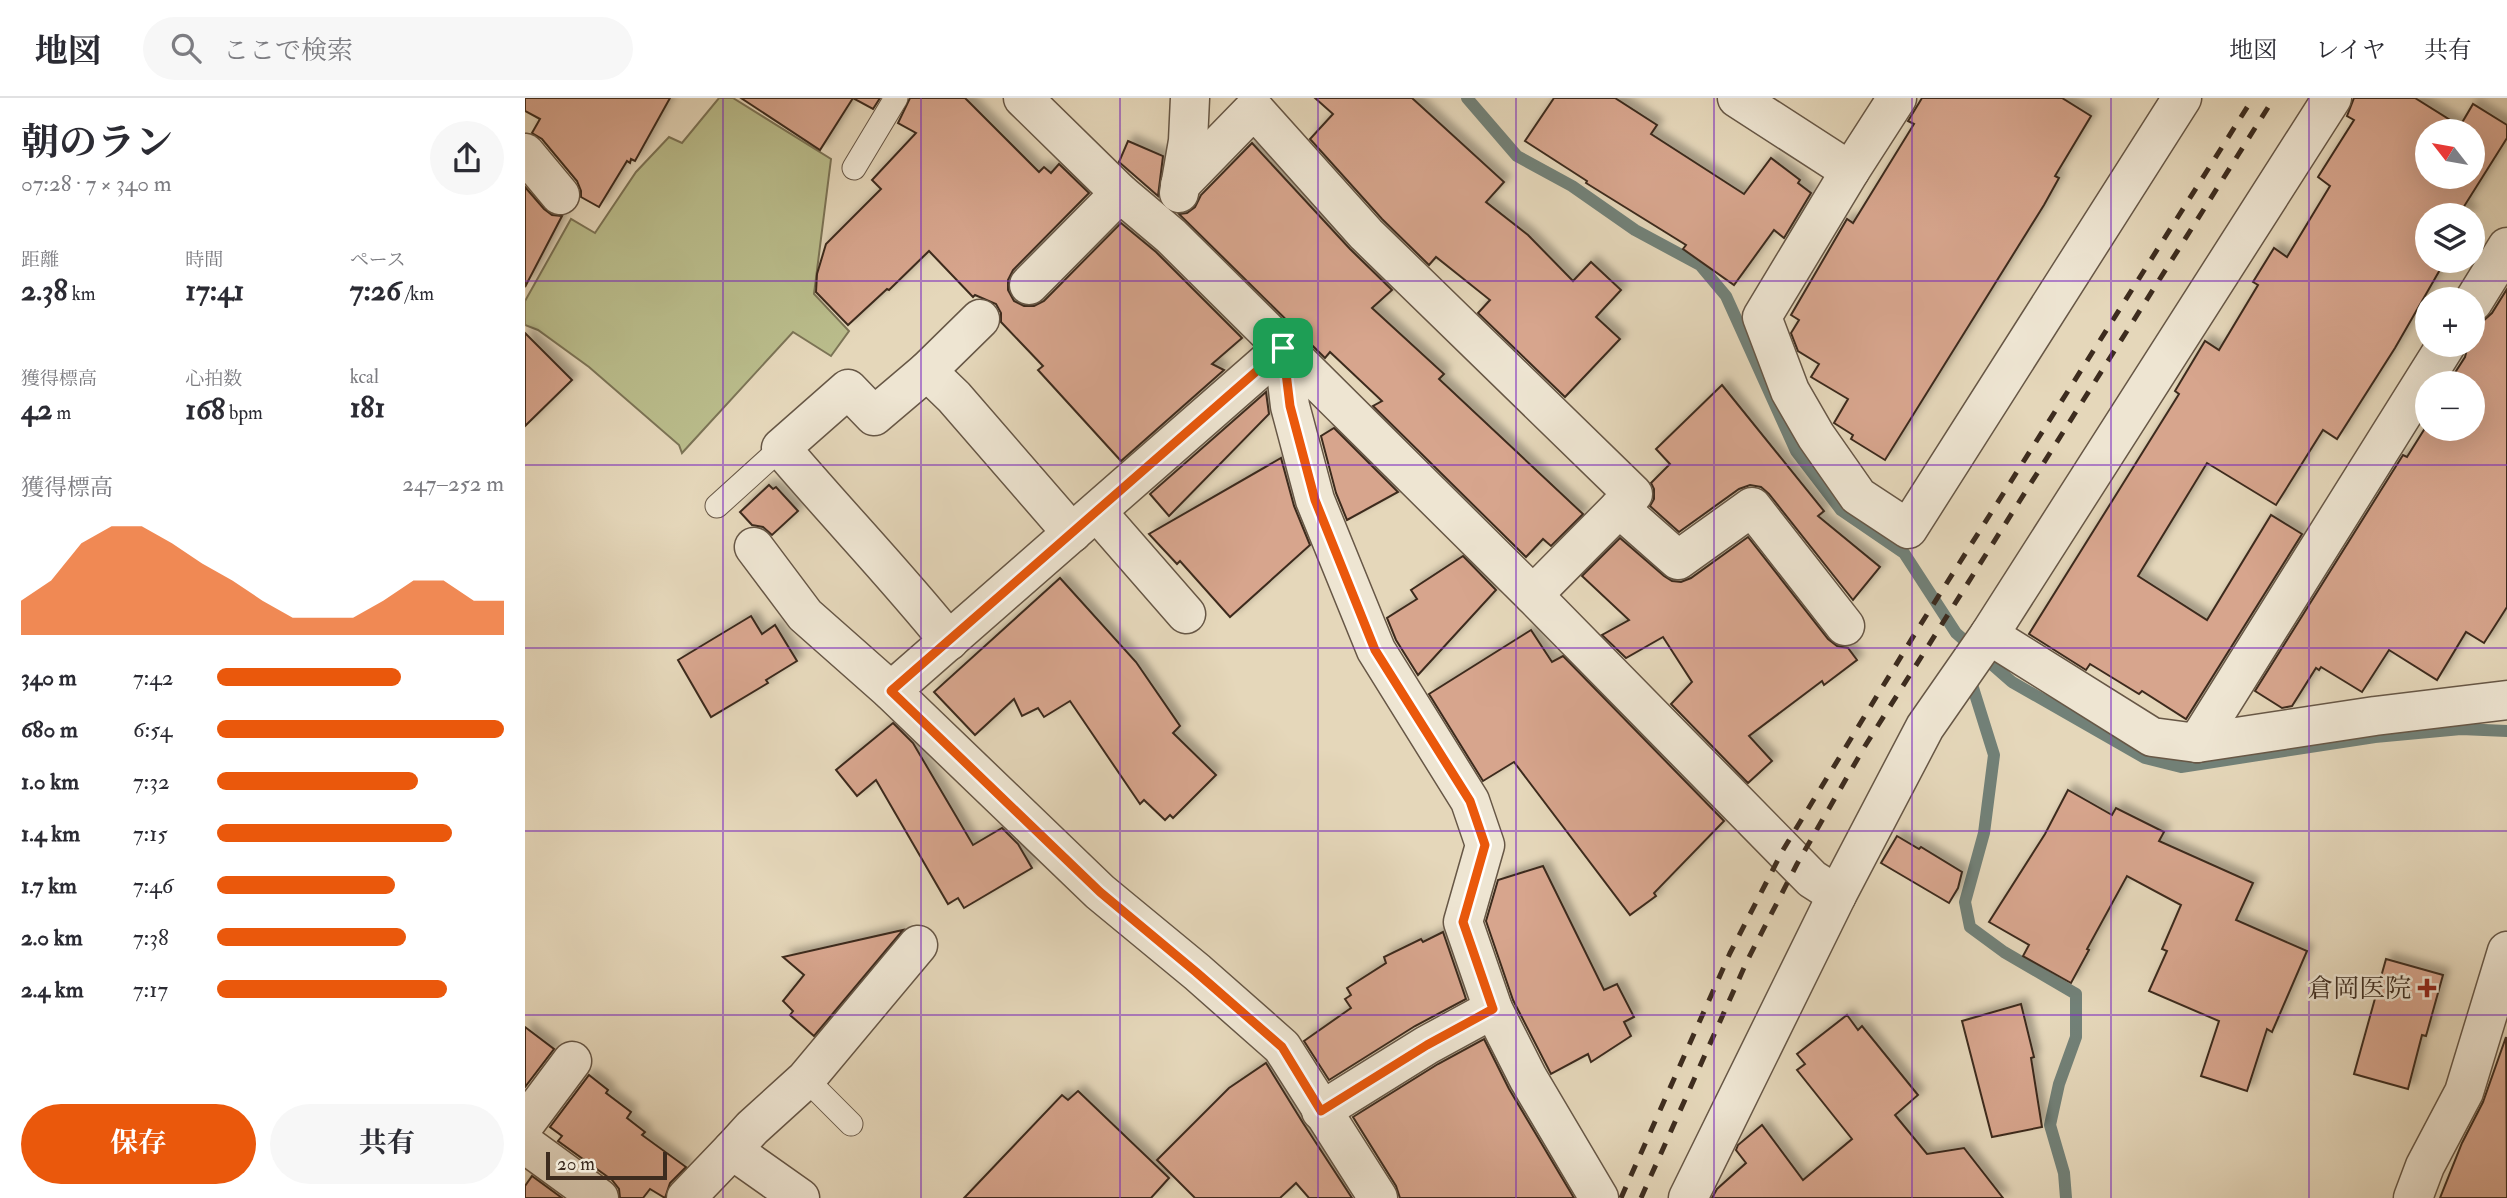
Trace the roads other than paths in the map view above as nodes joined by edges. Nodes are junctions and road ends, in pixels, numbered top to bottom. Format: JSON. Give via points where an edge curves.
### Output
{"nodes":[{"id":1,"x":896,"y":98,"type":"edge"},
{"id":2,"x":1023,"y":98,"type":"edge"},
{"id":3,"x":1190,"y":98,"type":"edge"},
{"id":4,"x":1737,"y":98,"type":"edge"},
{"id":5,"x":1897,"y":98,"type":"edge"},
{"id":6,"x":2182,"y":98,"type":"edge"},
{"id":7,"x":2332,"y":98,"type":"edge"},
{"id":8,"x":525,"y":153,"type":"edge"},
{"id":9,"x":855,"y":168,"type":"dead end"},
{"id":10,"x":1850,"y":171,"type":"junction"},
{"id":11,"x":1180,"y":185,"type":"junction"},
{"id":12,"x":1120,"y":193,"type":"junction"},
{"id":13,"x":560,"y":195,"type":"dead end"},
{"id":14,"x":1171,"y":236,"type":"junction"},
{"id":15,"x":2507,"y":247,"type":"edge"},
{"id":16,"x":1029,"y":285,"type":"dead end"},
{"id":17,"x":2482,"y":287,"type":"edge"},
{"id":18,"x":980,"y":319,"type":"dead end"},
{"id":19,"x":1283,"y":348,"type":"junction"},
{"id":20,"x":2438,"y":357,"type":"edge"},
{"id":21,"x":927,"y":371,"type":"junction"},
{"id":22,"x":781,"y":448,"type":"junction"},
{"id":23,"x":717,"y":506,"type":"dead end"},
{"id":24,"x":1619,"y":508,"type":"junction"},
{"id":25,"x":1084,"y":523,"type":"junction"},
{"id":26,"x":754,"y":547,"type":"dead end"},
{"id":27,"x":1533,"y":595,"type":"junction"},
{"id":28,"x":1186,"y":614,"type":"dead end"},
{"id":29,"x":1845,"y":626,"type":"dead end"},
{"id":30,"x":1989,"y":635,"type":"junction"},
{"id":31,"x":949,"y":641,"type":"junction"},
{"id":32,"x":891,"y":691,"type":"junction"},
{"id":33,"x":2507,"y":700,"type":"edge"},
{"id":34,"x":2197,"y":743,"type":"junction"},
{"id":35,"x":1837,"y":895,"type":"junction"},
{"id":36,"x":918,"y":945,"type":"dead end"},
{"id":37,"x":2507,"y":951,"type":"edge"},
{"id":38,"x":1493,"y":1009,"type":"junction"},
{"id":39,"x":572,"y":1061,"type":"dead end"},
{"id":40,"x":806,"y":1079,"type":"junction"},
{"id":41,"x":1321,"y":1111,"type":"junction"},
{"id":42,"x":525,"y":1124,"type":"edge"},
{"id":43,"x":851,"y":1124,"type":"dead end"},
{"id":44,"x":525,"y":1144,"type":"edge"},
{"id":45,"x":732,"y":1150,"type":"junction"},
{"id":46,"x":1596,"y":1196,"type":"edge"},
{"id":47,"x":599,"y":1198,"type":"edge"},
{"id":48,"x":686,"y":1198,"type":"edge"},
{"id":49,"x":800,"y":1198,"type":"edge"},
{"id":50,"x":1378,"y":1198,"type":"edge"},
{"id":51,"x":1688,"y":1198,"type":"edge"},
{"id":52,"x":2413,"y":1198,"type":"edge"}],
"edges":[{"from":1,"to":9,"type":"lane"},
{"from":2,"to":12,"type":"street"},
{"from":3,"to":11,"type":"street"},
{"from":4,"to":10,"type":"street"},
{"from":5,"to":10,"type":"street"},
{"from":6,"to":10,"type":"street","via":[[1908,529],[1859,496],[1815,436],[1790,391],[1762,317]]},
{"from":7,"to":30,"type":"street"},
{"from":8,"to":13,"type":"street"},
{"from":11,"to":14,"type":"street"},
{"from":11,"to":24,"type":"street","via":[[1254,109],[1366,233],[1633,494]]},
{"from":12,"to":14,"type":"street"},
{"from":12,"to":16,"type":"street"},
{"from":14,"to":19,"type":"street"},
{"from":15,"to":17,"type":"street"},
{"from":18,"to":21,"type":"street"},
{"from":19,"to":25,"type":"street"},
{"from":19,"to":27,"type":"street"},
{"from":19,"to":38,"type":"street","via":[[1290,406],[1315,500],[1375,650],[1470,801],[1485,845],[1463,922]]},
{"from":20,"to":34,"type":"street"},
{"from":21,"to":22,"type":"street","via":[[874,416],[848,389]]},
{"from":21,"to":25,"type":"street"},
{"from":22,"to":23,"type":"lane"},
{"from":22,"to":31,"type":"street"},
{"from":24,"to":27,"type":"street"},
{"from":24,"to":29,"type":"street","via":[[1678,560],[1752,507]]},
{"from":25,"to":28,"type":"street"},
{"from":25,"to":31,"type":"street"},
{"from":26,"to":32,"type":"street","via":[[805,615]]},
{"from":27,"to":35,"type":"street","via":[[1812,880]]},
{"from":30,"to":34,"type":"street","via":[[2152,737]]},
{"from":30,"to":35,"type":"street","via":[[1925,727]]},
{"from":31,"to":32,"type":"street"},
{"from":32,"to":41,"type":"street","via":[[1100,892],[1282,1047]]},
{"from":33,"to":34,"type":"street"},
{"from":35,"to":51,"type":"street"},
{"from":36,"to":40,"type":"street"},
{"from":37,"to":52,"type":"street","via":[[2464,1092]]},
{"from":38,"to":41,"type":"street"},
{"from":38,"to":46,"type":"street"},
{"from":39,"to":42,"type":"street"},
{"from":40,"to":43,"type":"lane"},
{"from":40,"to":45,"type":"street"},
{"from":41,"to":50,"type":"street"},
{"from":44,"to":47,"type":"street"},
{"from":45,"to":48,"type":"street"},
{"from":45,"to":49,"type":"street"}]}
